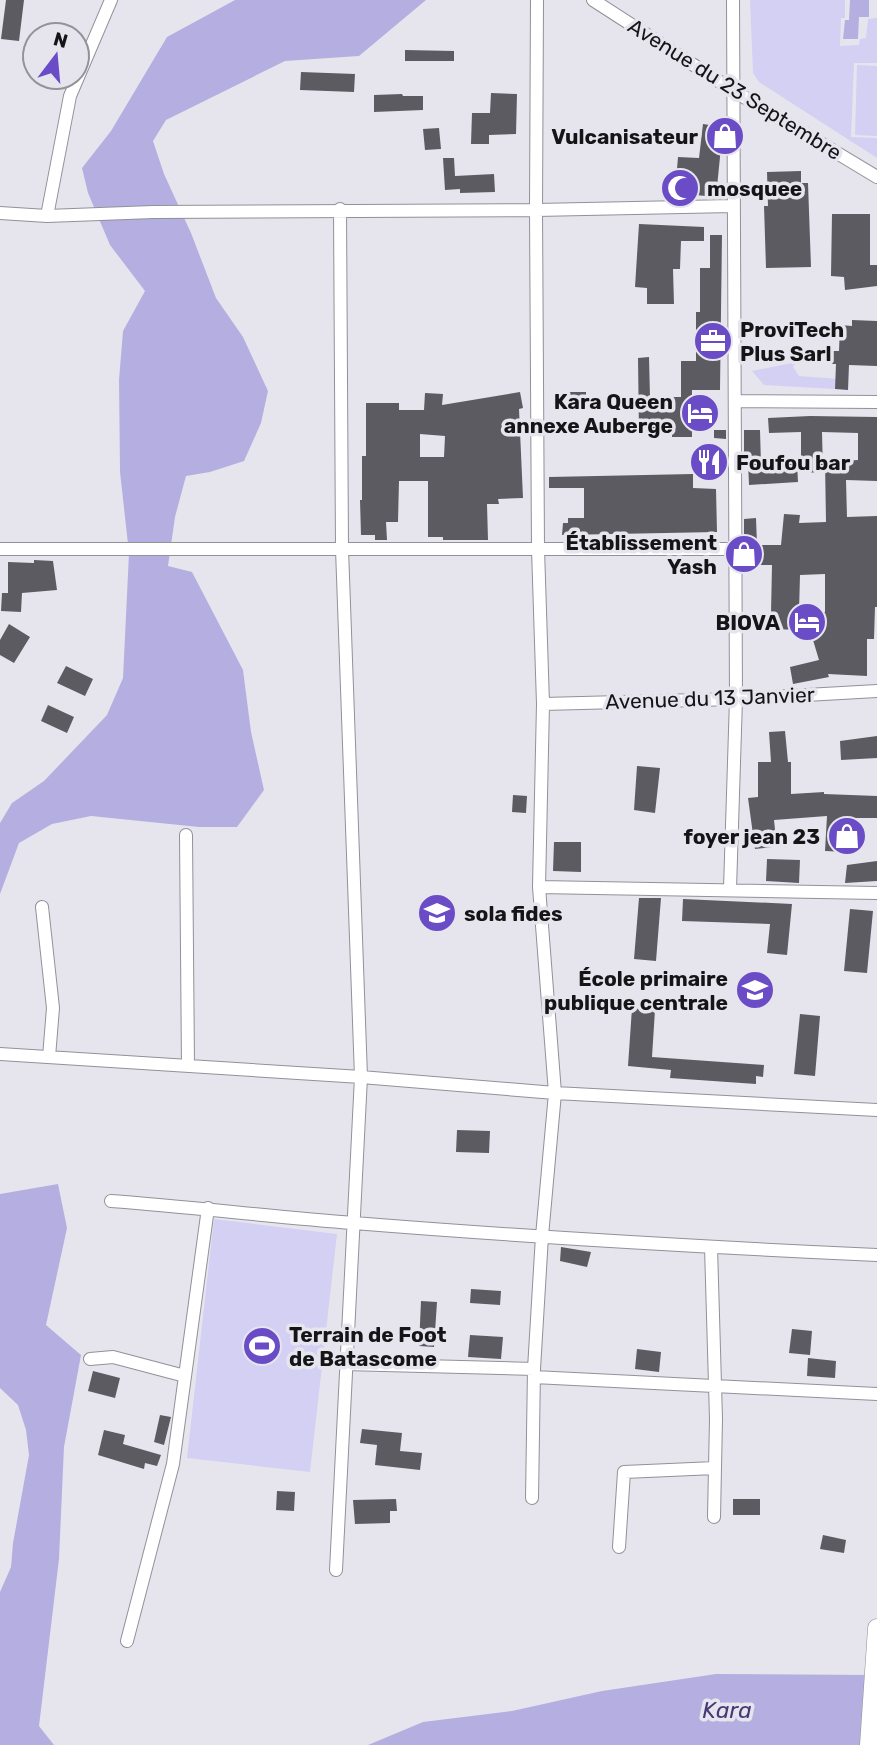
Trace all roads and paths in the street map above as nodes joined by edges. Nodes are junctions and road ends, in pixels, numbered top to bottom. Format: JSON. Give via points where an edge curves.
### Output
{"nodes":[{"id":1,"x":111,"y":0,"type":"edge"},
{"id":2,"x":537,"y":0,"type":"edge"},
{"id":3,"x":593,"y":0,"type":"edge"},
{"id":4,"x":733,"y":0,"type":"edge"},
{"id":5,"x":734,"y":91,"type":"junction"},
{"id":6,"x":877,"y":177,"type":"edge"},
{"id":7,"x":732,"y":206,"type":"junction"},
{"id":8,"x":340,"y":209,"type":"junction"},
{"id":9,"x":536,"y":210,"type":"junction"},
{"id":10,"x":0,"y":213,"type":"edge"},
{"id":11,"x":47,"y":216,"type":"junction"},
{"id":12,"x":735,"y":401,"type":"junction"},
{"id":13,"x":877,"y":402,"type":"edge"},
{"id":14,"x":0,"y":549,"type":"edge"},
{"id":15,"x":342,"y":549,"type":"junction"},
{"id":16,"x":538,"y":549,"type":"junction"},
{"id":17,"x":733,"y":549,"type":"junction"},
{"id":18,"x":877,"y":691,"type":"edge"},
{"id":19,"x":736,"y":699,"type":"junction"},
{"id":20,"x":543,"y":704,"type":"junction"},
{"id":21,"x":186,"y":835,"type":"dead end"},
{"id":22,"x":539,"y":887,"type":"junction"},
{"id":23,"x":730,"y":889,"type":"junction"},
{"id":24,"x":877,"y":892,"type":"edge"},
{"id":25,"x":42,"y":907,"type":"dead end"},
{"id":26,"x":0,"y":1054,"type":"edge"},
{"id":27,"x":49,"y":1057,"type":"junction"},
{"id":28,"x":188,"y":1066,"type":"junction"},
{"id":29,"x":360,"y":1077,"type":"junction"},
{"id":30,"x":555,"y":1093,"type":"junction"},
{"id":31,"x":877,"y":1110,"type":"edge"},
{"id":32,"x":111,"y":1201,"type":"dead end"},
{"id":33,"x":208,"y":1208,"type":"junction"},
{"id":34,"x":352,"y":1223,"type":"junction"},
{"id":35,"x":542,"y":1236,"type":"junction"},
{"id":36,"x":711,"y":1247,"type":"junction"},
{"id":37,"x":877,"y":1255,"type":"edge"},
{"id":38,"x":90,"y":1359,"type":"dead end"},
{"id":39,"x":345,"y":1364,"type":"junction"},
{"id":40,"x":534,"y":1373,"type":"junction"},
{"id":41,"x":185,"y":1376,"type":"junction"},
{"id":42,"x":714,"y":1386,"type":"junction"},
{"id":43,"x":877,"y":1394,"type":"edge"},
{"id":44,"x":715,"y":1468,"type":"junction"},
{"id":45,"x":532,"y":1498,"type":"dead end"},
{"id":46,"x":714,"y":1517,"type":"dead end"},
{"id":47,"x":619,"y":1547,"type":"dead end"},
{"id":48,"x":336,"y":1570,"type":"dead end"},
{"id":49,"x":877,"y":1628,"type":"edge"},
{"id":50,"x":127,"y":1641,"type":"dead end"},
{"id":51,"x":869,"y":1745,"type":"edge"}],
"edges":[{"from":1,"to":11,"type":"street","via":[[70,96]]},
{"from":2,"to":9,"type":"street"},
{"from":3,"to":5,"type":"street","name":"Avenue du 23 Septembre"},
{"from":4,"to":5,"type":"street"},
{"from":5,"to":6,"type":"street","name":"Avenue du 23 Septembre"},
{"from":5,"to":7,"type":"street"},
{"from":7,"to":9,"type":"street"},
{"from":7,"to":12,"type":"street"},
{"from":8,"to":9,"type":"street"},
{"from":8,"to":11,"type":"street"},
{"from":8,"to":15,"type":"street"},
{"from":9,"to":16,"type":"street"},
{"from":10,"to":11,"type":"street"},
{"from":12,"to":13,"type":"street"},
{"from":12,"to":17,"type":"street"},
{"from":14,"to":15,"type":"street"},
{"from":15,"to":16,"type":"street"},
{"from":15,"to":29,"type":"street"},
{"from":16,"to":17,"type":"street"},
{"from":16,"to":20,"type":"street"},
{"from":17,"to":19,"type":"street"},
{"from":18,"to":19,"type":"street","name":"Avenue du 13 Janvier"},
{"from":19,"to":20,"type":"street","name":"Avenue du 13 Janvier"},
{"from":19,"to":23,"type":"street"},
{"from":20,"to":22,"type":"street"},
{"from":21,"to":28,"type":"street"},
{"from":22,"to":23,"type":"street"},
{"from":22,"to":30,"type":"street"},
{"from":23,"to":24,"type":"street"},
{"from":25,"to":27,"type":"street","via":[[52,1008]]},
{"from":26,"to":27,"type":"street"},
{"from":27,"to":28,"type":"street"},
{"from":28,"to":29,"type":"street"},
{"from":29,"to":30,"type":"street"},
{"from":29,"to":34,"type":"street"},
{"from":30,"to":31,"type":"street"},
{"from":30,"to":35,"type":"street"},
{"from":32,"to":33,"type":"street"},
{"from":33,"to":34,"type":"street"},
{"from":33,"to":41,"type":"street"},
{"from":34,"to":35,"type":"street"},
{"from":34,"to":39,"type":"street"},
{"from":35,"to":36,"type":"street"},
{"from":35,"to":40,"type":"street"},
{"from":36,"to":37,"type":"street"},
{"from":36,"to":42,"type":"street"},
{"from":38,"to":41,"type":"street","via":[[113,1357]]},
{"from":39,"to":40,"type":"street"},
{"from":39,"to":48,"type":"street"},
{"from":40,"to":42,"type":"street"},
{"from":40,"to":45,"type":"street"},
{"from":41,"to":50,"type":"street","via":[[173,1464]]},
{"from":42,"to":43,"type":"street"},
{"from":42,"to":44,"type":"street"},
{"from":44,"to":46,"type":"street"},
{"from":44,"to":47,"type":"street","via":[[624,1472]]},
{"from":49,"to":51,"type":"main road"}]}
